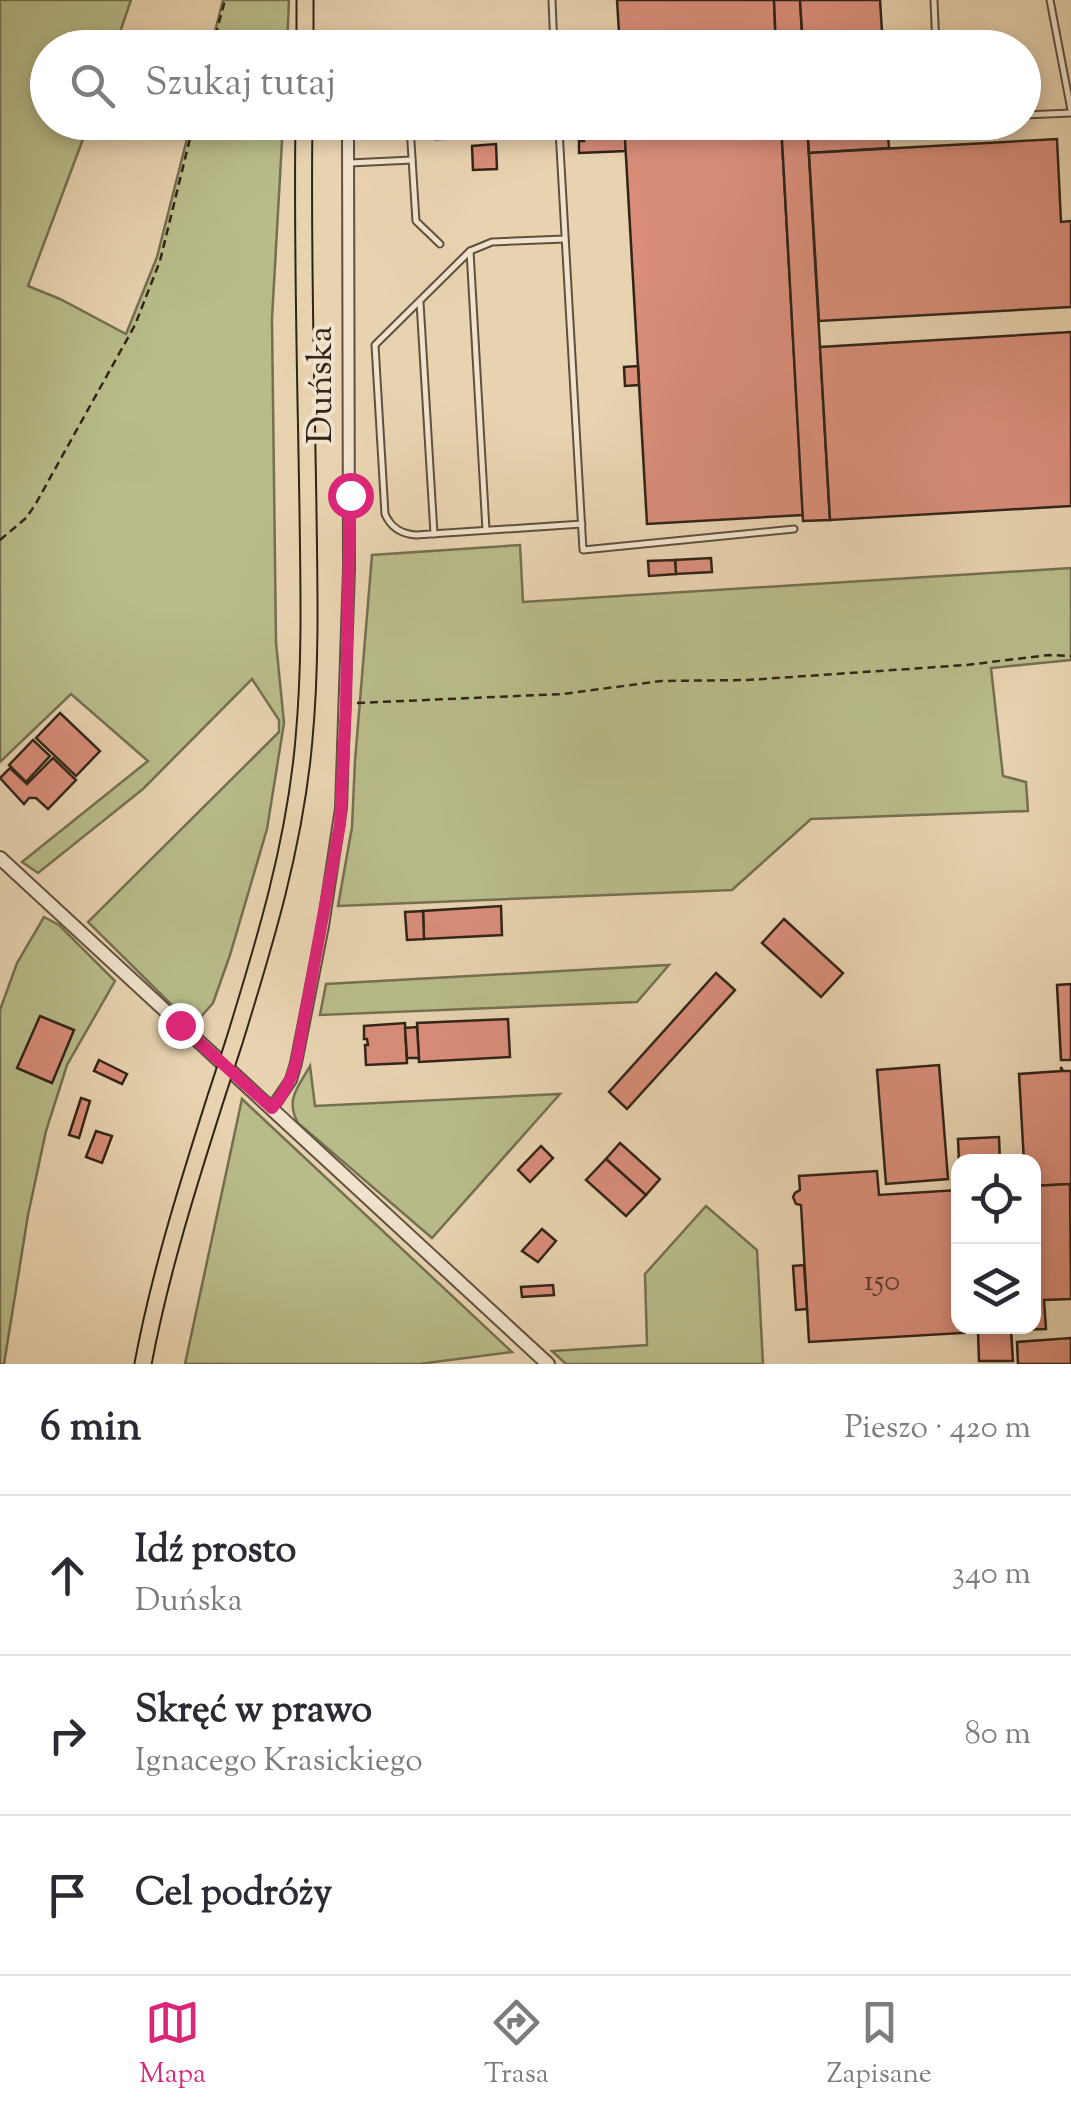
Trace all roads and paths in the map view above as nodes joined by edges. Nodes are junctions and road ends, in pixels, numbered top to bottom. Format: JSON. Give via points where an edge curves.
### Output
{"nodes":[{"id":1,"x":225,"y":0,"type":"edge"},
{"id":2,"x":305,"y":0,"type":"edge"},
{"id":3,"x":552,"y":0,"type":"edge"},
{"id":4,"x":934,"y":0,"type":"edge"},
{"id":5,"x":1050,"y":0,"type":"edge"},
{"id":6,"x":217,"y":30,"type":"edge"},
{"id":7,"x":305,"y":30,"type":"edge"},
{"id":8,"x":553,"y":30,"type":"edge"},
{"id":9,"x":935,"y":30,"type":"edge"},
{"id":10,"x":1071,"y":111,"type":"edge"},
{"id":11,"x":1041,"y":114,"type":"edge"},
{"id":12,"x":190,"y":140,"type":"edge"},
{"id":13,"x":304,"y":140,"type":"edge"},
{"id":14,"x":348,"y":140,"type":"edge"},
{"id":15,"x":411,"y":140,"type":"edge"},
{"id":16,"x":560,"y":140,"type":"edge"},
{"id":17,"x":412,"y":160,"type":"junction"},
{"id":18,"x":348,"y":164,"type":"junction"},
{"id":19,"x":565,"y":238,"type":"junction"},
{"id":20,"x":440,"y":244,"type":"dead end"},
{"id":21,"x":470,"y":251,"type":"junction"},
{"id":22,"x":420,"y":300,"type":"junction"},
{"id":23,"x":582,"y":524,"type":"junction"},
{"id":24,"x":794,"y":528,"type":"dead end"},
{"id":25,"x":486,"y":530,"type":"junction"},
{"id":26,"x":434,"y":534,"type":"junction"},
{"id":27,"x":0,"y":540,"type":"edge"},
{"id":28,"x":1071,"y":656,"type":"edge"},
{"id":29,"x":346,"y":704,"type":"junction"},
{"id":30,"x":0,"y":858,"type":"edge"},
{"id":31,"x":272,"y":1108,"type":"junction"},
{"id":32,"x":143,"y":1364,"type":"edge"},
{"id":33,"x":548,"y":1364,"type":"edge"}],
"edges":[{"from":1,"to":6,"type":"path"},
{"from":2,"to":7,"type":"main road"},
{"from":3,"to":8,"type":"lane"},
{"from":4,"to":9,"type":"lane"},
{"from":5,"to":10,"type":"lane"},
{"from":10,"to":11,"type":"lane"},
{"from":12,"to":27,"type":"path","via":[[160,261],[134,325],[35,506]]},
{"from":13,"to":32,"type":"main road","bridge":true,"via":[[310,647],[294,820],[266,940],[186,1193]]},
{"from":14,"to":18,"type":"street","name":"Duńska"},
{"from":15,"to":17,"type":"lane"},
{"from":16,"to":19,"type":"lane"},
{"from":17,"to":18,"type":"lane"},
{"from":17,"to":20,"type":"lane","via":[[416,221]]},
{"from":18,"to":29,"type":"street","name":"Duńska"},
{"from":19,"to":21,"type":"lane","via":[[492,242]]},
{"from":19,"to":23,"type":"lane"},
{"from":21,"to":22,"type":"lane"},
{"from":21,"to":25,"type":"lane"},
{"from":22,"to":26,"type":"lane"},
{"from":22,"to":26,"type":"lane","via":[[375,345],[385,514],[408,534]]},
{"from":23,"to":24,"type":"lane","via":[[584,550]]},
{"from":23,"to":25,"type":"lane"},
{"from":25,"to":26,"type":"lane"},
{"from":28,"to":29,"type":"path"},
{"from":29,"to":31,"type":"street","name":"Duńska","via":[[340,824],[323,926],[296,1063]]},
{"from":30,"to":31,"type":"street"},
{"from":31,"to":33,"type":"street"}]}
